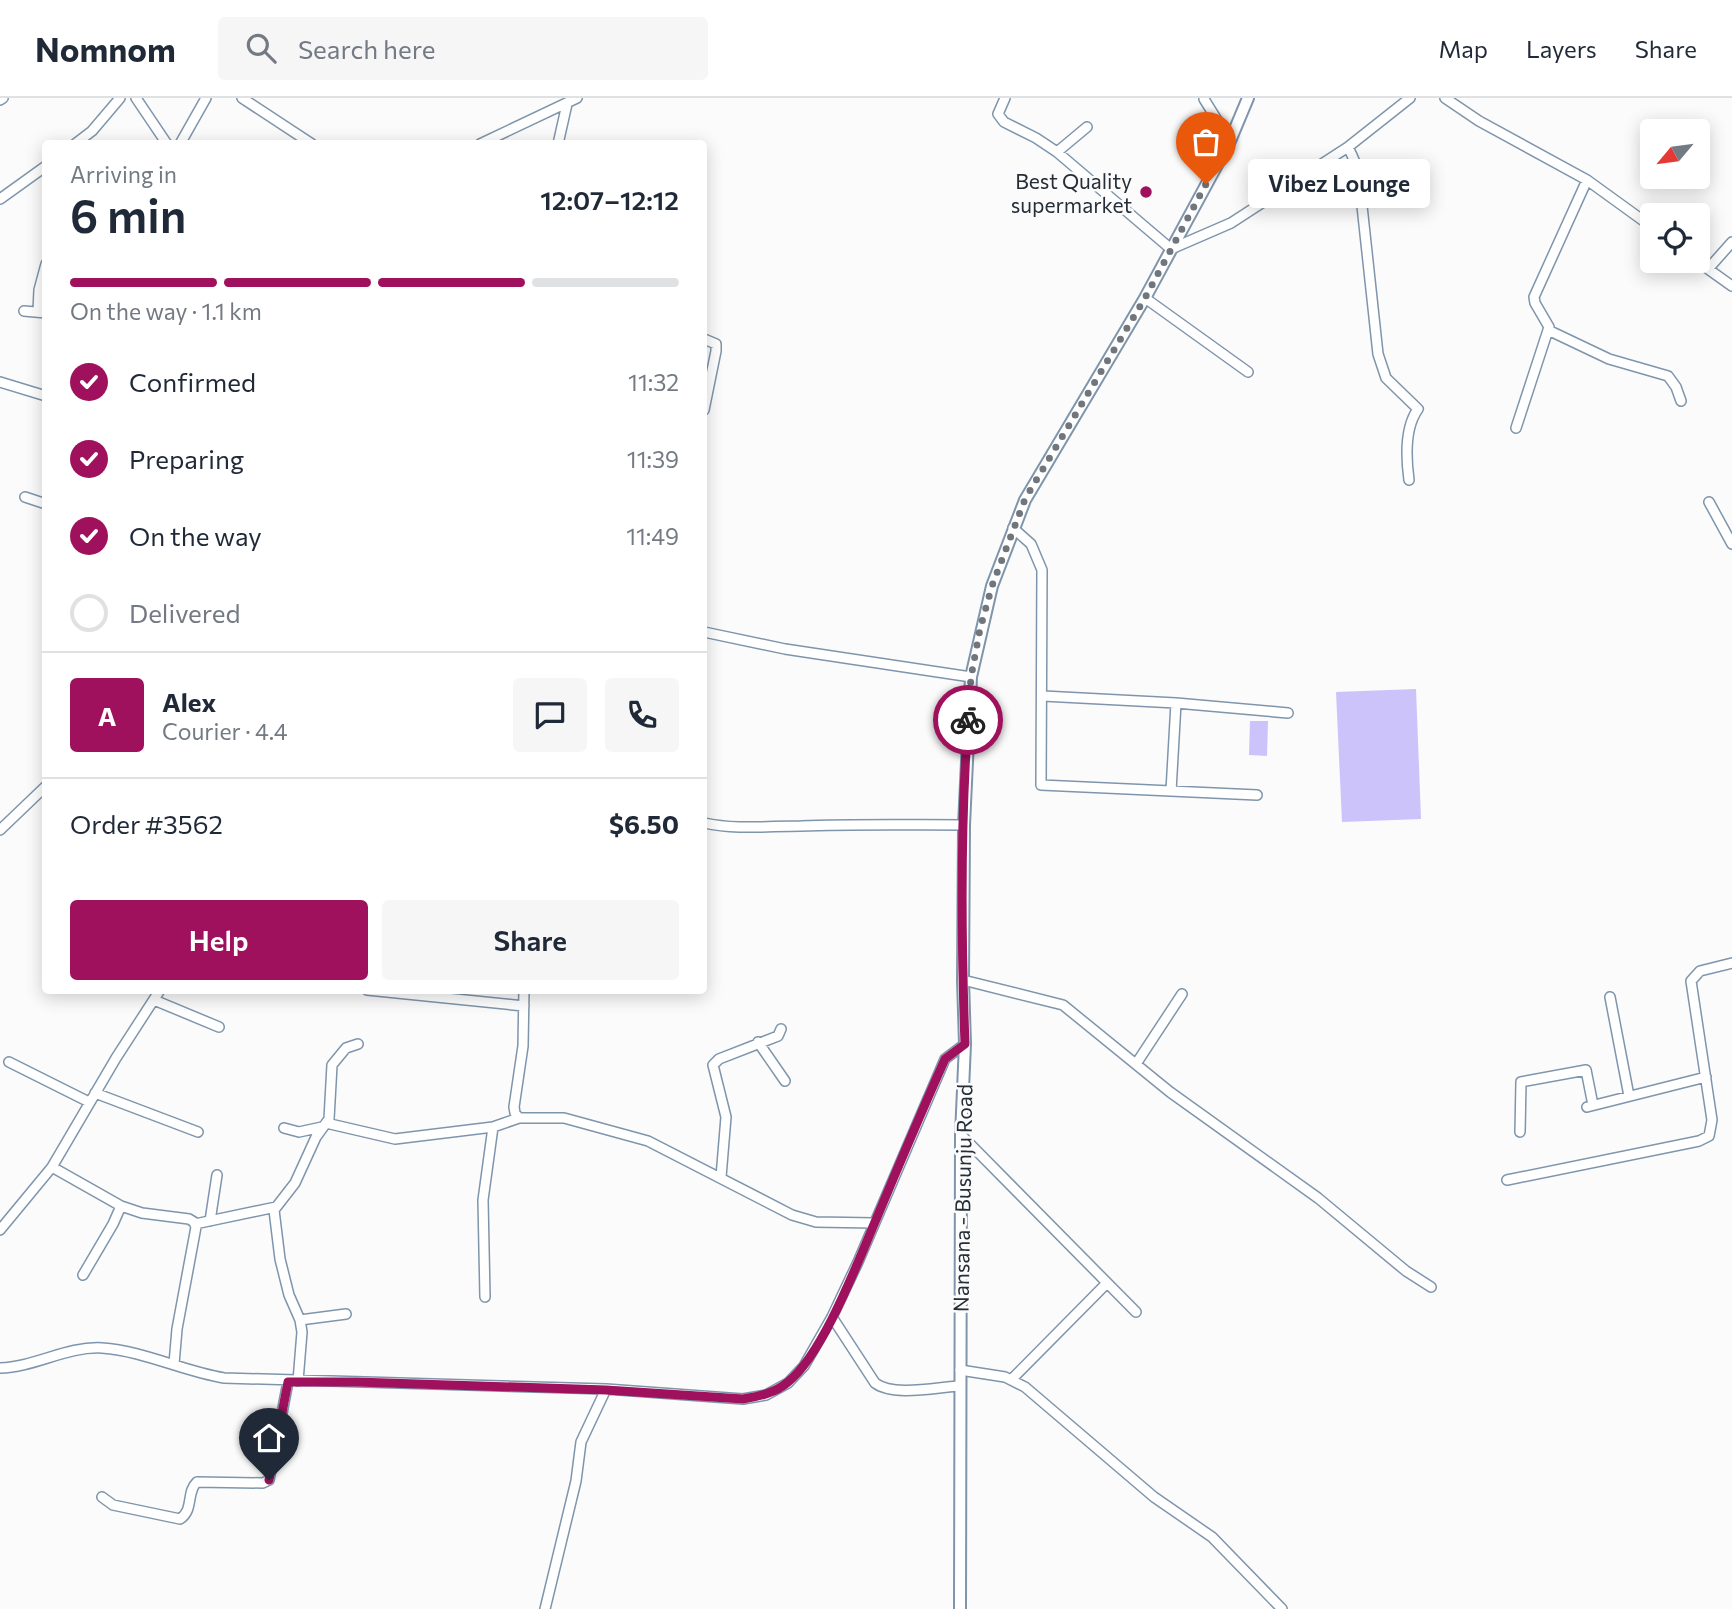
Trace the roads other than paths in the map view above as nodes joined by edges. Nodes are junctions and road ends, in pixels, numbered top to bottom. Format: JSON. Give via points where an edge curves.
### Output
{"nodes":[{"id":1,"x":120,"y":98,"type":"edge"},
{"id":2,"x":136,"y":98,"type":"edge"},
{"id":3,"x":206,"y":98,"type":"edge"},
{"id":4,"x":242,"y":98,"type":"edge"},
{"id":5,"x":577,"y":98,"type":"edge"},
{"id":6,"x":1005,"y":98,"type":"edge"},
{"id":7,"x":1248,"y":98,"type":"edge"},
{"id":8,"x":1410,"y":98,"type":"edge"},
{"id":9,"x":1445,"y":98,"type":"edge"},
{"id":10,"x":1204,"y":99,"type":"edge"},
{"id":11,"x":567,"y":104,"type":"junction"},
{"id":12,"x":1087,"y":127,"type":"dead end"},
{"id":13,"x":80,"y":140,"type":"edge"},
{"id":14,"x":164,"y":140,"type":"edge"},
{"id":15,"x":182,"y":140,"type":"edge"},
{"id":16,"x":306,"y":140,"type":"edge"},
{"id":17,"x":489,"y":140,"type":"edge"},
{"id":18,"x":559,"y":140,"type":"edge"},
{"id":19,"x":1230,"y":141,"type":"junction"},
{"id":20,"x":1348,"y":147,"type":"junction"},
{"id":21,"x":1057,"y":152,"type":"junction"},
{"id":22,"x":42,"y":169,"type":"edge"},
{"id":23,"x":1587,"y":180,"type":"junction"},
{"id":24,"x":0,"y":200,"type":"edge"},
{"id":25,"x":1640,"y":218,"type":"edge"},
{"id":26,"x":1732,"y":242,"type":"edge"},
{"id":27,"x":1171,"y":250,"type":"junction"},
{"id":28,"x":1710,"y":267,"type":"edge"},
{"id":29,"x":1710,"y":270,"type":"edge"},
{"id":30,"x":42,"y":279,"type":"edge"},
{"id":31,"x":1732,"y":286,"type":"edge"},
{"id":32,"x":1145,"y":298,"type":"junction"},
{"id":33,"x":24,"y":311,"type":"dead end"},
{"id":34,"x":42,"y":312,"type":"edge"},
{"id":35,"x":1548,"y":330,"type":"junction"},
{"id":36,"x":707,"y":340,"type":"edge"},
{"id":37,"x":1248,"y":372,"type":"dead end"},
{"id":38,"x":0,"y":382,"type":"edge"},
{"id":39,"x":42,"y":395,"type":"edge"},
{"id":40,"x":707,"y":395,"type":"edge"},
{"id":41,"x":1681,"y":401,"type":"dead end"},
{"id":42,"x":1516,"y":428,"type":"dead end"},
{"id":43,"x":1409,"y":480,"type":"dead end"},
{"id":44,"x":25,"y":497,"type":"dead end"},
{"id":45,"x":1709,"y":502,"type":"dead end"},
{"id":46,"x":42,"y":503,"type":"edge"},
{"id":47,"x":1013,"y":528,"type":"junction"},
{"id":48,"x":1732,"y":544,"type":"edge"},
{"id":49,"x":707,"y":633,"type":"edge"},
{"id":50,"x":971,"y":677,"type":"junction"},
{"id":51,"x":1042,"y":696,"type":"junction"},
{"id":52,"x":1176,"y":703,"type":"junction"},
{"id":53,"x":1288,"y":713,"type":"dead end"},
{"id":54,"x":42,"y":790,"type":"edge"},
{"id":55,"x":1171,"y":791,"type":"junction"},
{"id":56,"x":1257,"y":795,"type":"dead end"},
{"id":57,"x":707,"y":824,"type":"edge"},
{"id":58,"x":964,"y":825,"type":"junction"},
{"id":59,"x":0,"y":830,"type":"edge"},
{"id":60,"x":1732,"y":962,"type":"edge"},
{"id":61,"x":963,"y":980,"type":"junction"},
{"id":62,"x":158,"y":994,"type":"edge"},
{"id":63,"x":412,"y":994,"type":"edge"},
{"id":64,"x":524,"y":994,"type":"edge"},
{"id":65,"x":1182,"y":994,"type":"dead end"},
{"id":66,"x":1610,"y":997,"type":"dead end"},
{"id":67,"x":154,"y":1000,"type":"junction"},
{"id":68,"x":524,"y":1006,"type":"junction"},
{"id":69,"x":219,"y":1027,"type":"dead end"},
{"id":70,"x":781,"y":1029,"type":"dead end"},
{"id":71,"x":758,"y":1042,"type":"junction"},
{"id":72,"x":358,"y":1044,"type":"dead end"},
{"id":73,"x":965,"y":1044,"type":"junction"},
{"id":74,"x":9,"y":1062,"type":"dead end"},
{"id":75,"x":1136,"y":1063,"type":"junction"},
{"id":76,"x":1706,"y":1077,"type":"junction"},
{"id":77,"x":785,"y":1081,"type":"dead end"},
{"id":78,"x":95,"y":1093,"type":"junction"},
{"id":79,"x":1629,"y":1096,"type":"junction"},
{"id":80,"x":89,"y":1102,"type":"junction"},
{"id":81,"x":519,"y":1118,"type":"junction"},
{"id":82,"x":324,"y":1125,"type":"junction"},
{"id":83,"x":493,"y":1126,"type":"junction"},
{"id":84,"x":284,"y":1128,"type":"dead end"},
{"id":85,"x":198,"y":1132,"type":"dead end"},
{"id":86,"x":1520,"y":1132,"type":"dead end"},
{"id":87,"x":961,"y":1135,"type":"junction"},
{"id":88,"x":52,"y":1167,"type":"junction"},
{"id":89,"x":217,"y":1175,"type":"dead end"},
{"id":90,"x":721,"y":1177,"type":"junction"},
{"id":91,"x":1507,"y":1180,"type":"dead end"},
{"id":92,"x":121,"y":1206,"type":"junction"},
{"id":93,"x":275,"y":1207,"type":"junction"},
{"id":94,"x":210,"y":1221,"type":"junction"},
{"id":95,"x":874,"y":1223,"type":"junction"},
{"id":96,"x":195,"y":1224,"type":"junction"},
{"id":97,"x":0,"y":1230,"type":"edge"},
{"id":98,"x":83,"y":1275,"type":"dead end"},
{"id":99,"x":1107,"y":1283,"type":"junction"},
{"id":100,"x":1431,"y":1287,"type":"dead end"},
{"id":101,"x":485,"y":1297,"type":"dead end"},
{"id":102,"x":1136,"y":1312,"type":"dead end"},
{"id":103,"x":346,"y":1314,"type":"dead end"},
{"id":104,"x":832,"y":1317,"type":"junction"},
{"id":105,"x":300,"y":1320,"type":"junction"},
{"id":106,"x":174,"y":1364,"type":"junction"},
{"id":107,"x":0,"y":1368,"type":"edge"},
{"id":108,"x":960,"y":1370,"type":"junction"},
{"id":109,"x":1011,"y":1380,"type":"junction"},
{"id":110,"x":293,"y":1382,"type":"junction"},
{"id":111,"x":960,"y":1386,"type":"junction"},
{"id":112,"x":606,"y":1390,"type":"junction"},
{"id":113,"x":102,"y":1497,"type":"dead end"},
{"id":114,"x":545,"y":1609,"type":"edge"},
{"id":115,"x":960,"y":1609,"type":"edge"},
{"id":116,"x":1282,"y":1609,"type":"edge"}],
"edges":[{"from":1,"to":13,"type":"street"},
{"from":2,"to":14,"type":"street"},
{"from":3,"to":15,"type":"street"},
{"from":4,"to":16,"type":"street"},
{"from":5,"to":11,"type":"street"},
{"from":6,"to":21,"type":"street","via":[[998,114],[1004,122]]},
{"from":7,"to":19,"type":"main road","name":"Nansana - Busunju Road"},
{"from":8,"to":20,"type":"street"},
{"from":9,"to":23,"type":"street"},
{"from":10,"to":19,"type":"street"},
{"from":11,"to":17,"type":"street"},
{"from":11,"to":18,"type":"street"},
{"from":12,"to":21,"type":"street"},
{"from":19,"to":27,"type":"main road","name":"Nansana - Busunju Road"},
{"from":20,"to":27,"type":"street","via":[[1231,223]]},
{"from":20,"to":43,"type":"street","via":[[1363,184],[1378,354],[1386,378],[1418,409],[1409,432]]},
{"from":21,"to":27,"type":"street"},
{"from":22,"to":24,"type":"street"},
{"from":23,"to":25,"type":"street"},
{"from":23,"to":35,"type":"street","via":[[1534,297],[1549,323]]},
{"from":26,"to":28,"type":"street"},
{"from":27,"to":32,"type":"main road","name":"Nansana - Busunju Road"},
{"from":29,"to":31,"type":"street"},
{"from":30,"to":34,"type":"street"},
{"from":32,"to":37,"type":"street"},
{"from":32,"to":47,"type":"main road","name":"Nansana - Busunju Road","via":[[1025,499]]},
{"from":33,"to":34,"type":"street"},
{"from":35,"to":41,"type":"street","via":[[1609,359],[1668,376]]},
{"from":35,"to":42,"type":"street"},
{"from":36,"to":40,"type":"street","via":[[716,344]]},
{"from":38,"to":39,"type":"street"},
{"from":44,"to":46,"type":"street"},
{"from":45,"to":48,"type":"street"},
{"from":47,"to":50,"type":"main road","name":"Nansana - Busunju Road","via":[[992,586]]},
{"from":47,"to":51,"type":"street","via":[[1031,544],[1042,570]]},
{"from":49,"to":50,"type":"street"},
{"from":50,"to":58,"type":"main road","name":"Nansana - Busunju Road"},
{"from":51,"to":52,"type":"street"},
{"from":51,"to":55,"type":"street","via":[[1041,785]]},
{"from":52,"to":53,"type":"street"},
{"from":52,"to":55,"type":"street"},
{"from":54,"to":59,"type":"street"},
{"from":55,"to":56,"type":"street"},
{"from":57,"to":58,"type":"street","via":[[726,828]]},
{"from":58,"to":61,"type":"main road","name":"Nansana - Busunju Road"},
{"from":60,"to":76,"type":"street","via":[[1700,971],[1691,981]]},
{"from":61,"to":73,"type":"main road","name":"Nansana - Busunju Road"},
{"from":61,"to":75,"type":"street","via":[[1063,1005]]},
{"from":62,"to":67,"type":"street"},
{"from":63,"to":68,"type":"street"},
{"from":64,"to":68,"type":"street"},
{"from":65,"to":75,"type":"street"},
{"from":66,"to":79,"type":"street"},
{"from":67,"to":69,"type":"street"},
{"from":67,"to":78,"type":"street"},
{"from":68,"to":81,"type":"street","via":[[514,1107]]},
{"from":70,"to":71,"type":"street","via":[[778,1036]]},
{"from":71,"to":77,"type":"street"},
{"from":71,"to":90,"type":"street","via":[[713,1065],[726,1117]]},
{"from":72,"to":82,"type":"street","via":[[342,1051],[332,1065],[330,1112]]},
{"from":73,"to":87,"type":"main road","name":"Nansana - Busunju Road"},
{"from":73,"to":95,"type":"street","via":[[945,1059]]},
{"from":74,"to":80,"type":"street"},
{"from":75,"to":100,"type":"street"},
{"from":76,"to":79,"type":"street"},
{"from":76,"to":91,"type":"street","via":[[1712,1119],[1709,1136]]},
{"from":78,"to":80,"type":"street"},
{"from":78,"to":85,"type":"street"},
{"from":79,"to":86,"type":"street","via":[[1590,1106],[1586,1070],[1521,1082]]},
{"from":80,"to":88,"type":"street"},
{"from":81,"to":83,"type":"street"},
{"from":81,"to":90,"type":"street","via":[[564,1118],[618,1131]]},
{"from":82,"to":83,"type":"street","via":[[395,1139]]},
{"from":82,"to":84,"type":"street","via":[[299,1132]]},
{"from":82,"to":93,"type":"street","via":[[295,1183]]},
{"from":83,"to":101,"type":"street","via":[[483,1200]]},
{"from":87,"to":99,"type":"street"},
{"from":87,"to":108,"type":"main road","name":"Nansana - Busunju Road"},
{"from":88,"to":92,"type":"street"},
{"from":88,"to":97,"type":"street"},
{"from":89,"to":94,"type":"street"},
{"from":90,"to":95,"type":"street","via":[[792,1215],[816,1222]]},
{"from":92,"to":96,"type":"street"},
{"from":92,"to":98,"type":"street"},
{"from":93,"to":94,"type":"street"},
{"from":93,"to":105,"type":"street","via":[[281,1259]]},
{"from":94,"to":96,"type":"street"},
{"from":95,"to":104,"type":"street"},
{"from":96,"to":106,"type":"street"},
{"from":99,"to":102,"type":"street"},
{"from":99,"to":109,"type":"street"},
{"from":103,"to":105,"type":"street"},
{"from":104,"to":111,"type":"street","via":[[882,1388]]},
{"from":104,"to":112,"type":"street","via":[[804,1366],[788,1383],[766,1395],[743,1399]]},
{"from":105,"to":110,"type":"street"},
{"from":106,"to":107,"type":"street","via":[[100,1348]]},
{"from":106,"to":110,"type":"street","via":[[203,1375]]},
{"from":108,"to":109,"type":"street"},
{"from":108,"to":111,"type":"main road","name":"Nansana - Busunju Road"},
{"from":109,"to":116,"type":"street","via":[[1154,1497],[1212,1537]]},
{"from":110,"to":112,"type":"street"},
{"from":110,"to":113,"type":"street","via":[[269,1480],[197,1482],[188,1511],[180,1519],[113,1505]]},
{"from":111,"to":115,"type":"main road","name":"Nansana - Busunju Road"},
{"from":112,"to":114,"type":"street","via":[[581,1441]]}]}
